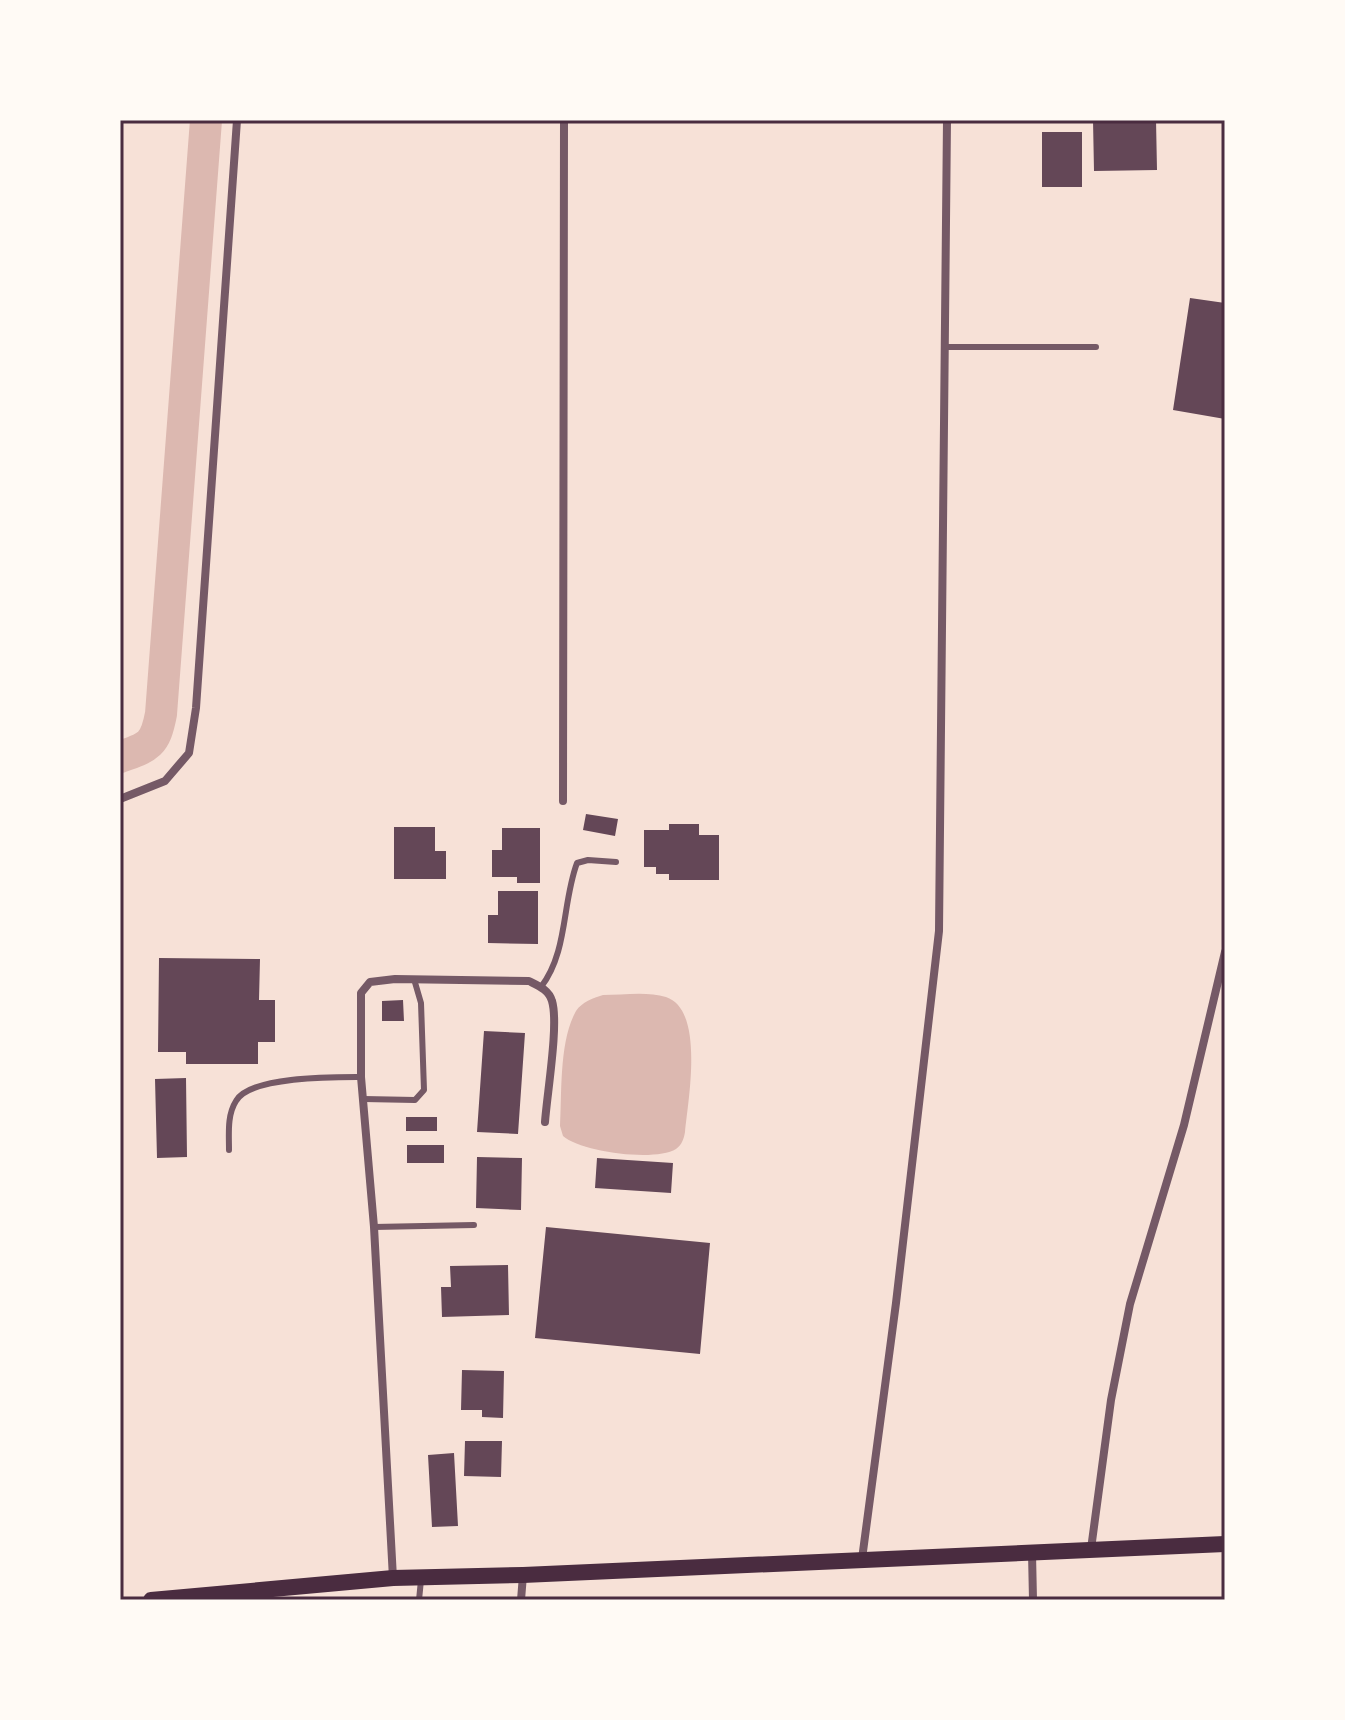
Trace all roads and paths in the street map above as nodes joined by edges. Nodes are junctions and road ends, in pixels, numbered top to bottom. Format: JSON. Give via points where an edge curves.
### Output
{"nodes":[{"id":1,"x":237,"y":120,"type":"edge"},
{"id":2,"x":564,"y":120,"type":"edge"},
{"id":3,"x":947,"y":120,"type":"edge"},
{"id":4,"x":945,"y":347,"type":"junction"},
{"id":5,"x":1096,"y":347,"type":"dead end"},
{"id":6,"x":120,"y":799,"type":"edge"},
{"id":7,"x":563,"y":801,"type":"dead end"},
{"id":8,"x":616,"y":862,"type":"dead end"},
{"id":9,"x":1225,"y":952,"type":"edge"},
{"id":10,"x":414,"y":979,"type":"junction"},
{"id":11,"x":541,"y":987,"type":"junction"},
{"id":12,"x":361,"y":1077,"type":"junction"},
{"id":13,"x":364,"y":1099,"type":"junction"},
{"id":14,"x":545,"y":1122,"type":"dead end"},
{"id":15,"x":229,"y":1150,"type":"dead end"},
{"id":16,"x":474,"y":1225,"type":"dead end"},
{"id":17,"x":374,"y":1227,"type":"junction"},
{"id":18,"x":1225,"y":1544,"type":"edge"},
{"id":19,"x":1091,"y":1549,"type":"junction"},
{"id":20,"x":1032,"y":1552,"type":"junction"},
{"id":21,"x":862,"y":1559,"type":"junction"},
{"id":22,"x":523,"y":1575,"type":"junction"},
{"id":23,"x":421,"y":1577,"type":"junction"},
{"id":24,"x":393,"y":1578,"type":"junction"},
{"id":25,"x":151,"y":1600,"type":"edge"},
{"id":26,"x":419,"y":1600,"type":"edge"},
{"id":27,"x":521,"y":1600,"type":"edge"},
{"id":28,"x":1033,"y":1600,"type":"edge"}],
"edges":[{"from":1,"to":6,"type":"street","via":[[189,753],[165,781]]},
{"from":2,"to":7,"type":"street"},
{"from":3,"to":4,"type":"street"},
{"from":4,"to":5,"type":"lane"},
{"from":4,"to":21,"type":"street","via":[[939,931]]},
{"from":8,"to":11,"type":"lane","via":[[577,863],[555,965]]},
{"from":9,"to":19,"type":"street","via":[[1184,1125],[1130,1304]]},
{"from":10,"to":11,"type":"street","via":[[529,981]]},
{"from":10,"to":12,"type":"street","via":[[370,982],[361,993]]},
{"from":10,"to":13,"type":"lane","via":[[421,1003],[424,1090],[415,1100]]},
{"from":11,"to":14,"type":"street","via":[[552,999],[554,1019]]},
{"from":12,"to":13,"type":"street"},
{"from":12,"to":15,"type":"lane","via":[[319,1077],[247,1089],[230,1118]]},
{"from":13,"to":17,"type":"street"},
{"from":16,"to":17,"type":"lane"},
{"from":17,"to":24,"type":"street"},
{"from":18,"to":19,"type":"main road"},
{"from":19,"to":20,"type":"main road"},
{"from":20,"to":21,"type":"main road"},
{"from":20,"to":28,"type":"street"},
{"from":21,"to":22,"type":"main road"},
{"from":22,"to":23,"type":"main road"},
{"from":22,"to":27,"type":"street"},
{"from":23,"to":24,"type":"main road"},
{"from":23,"to":26,"type":"lane"},
{"from":24,"to":25,"type":"main road"}]}
